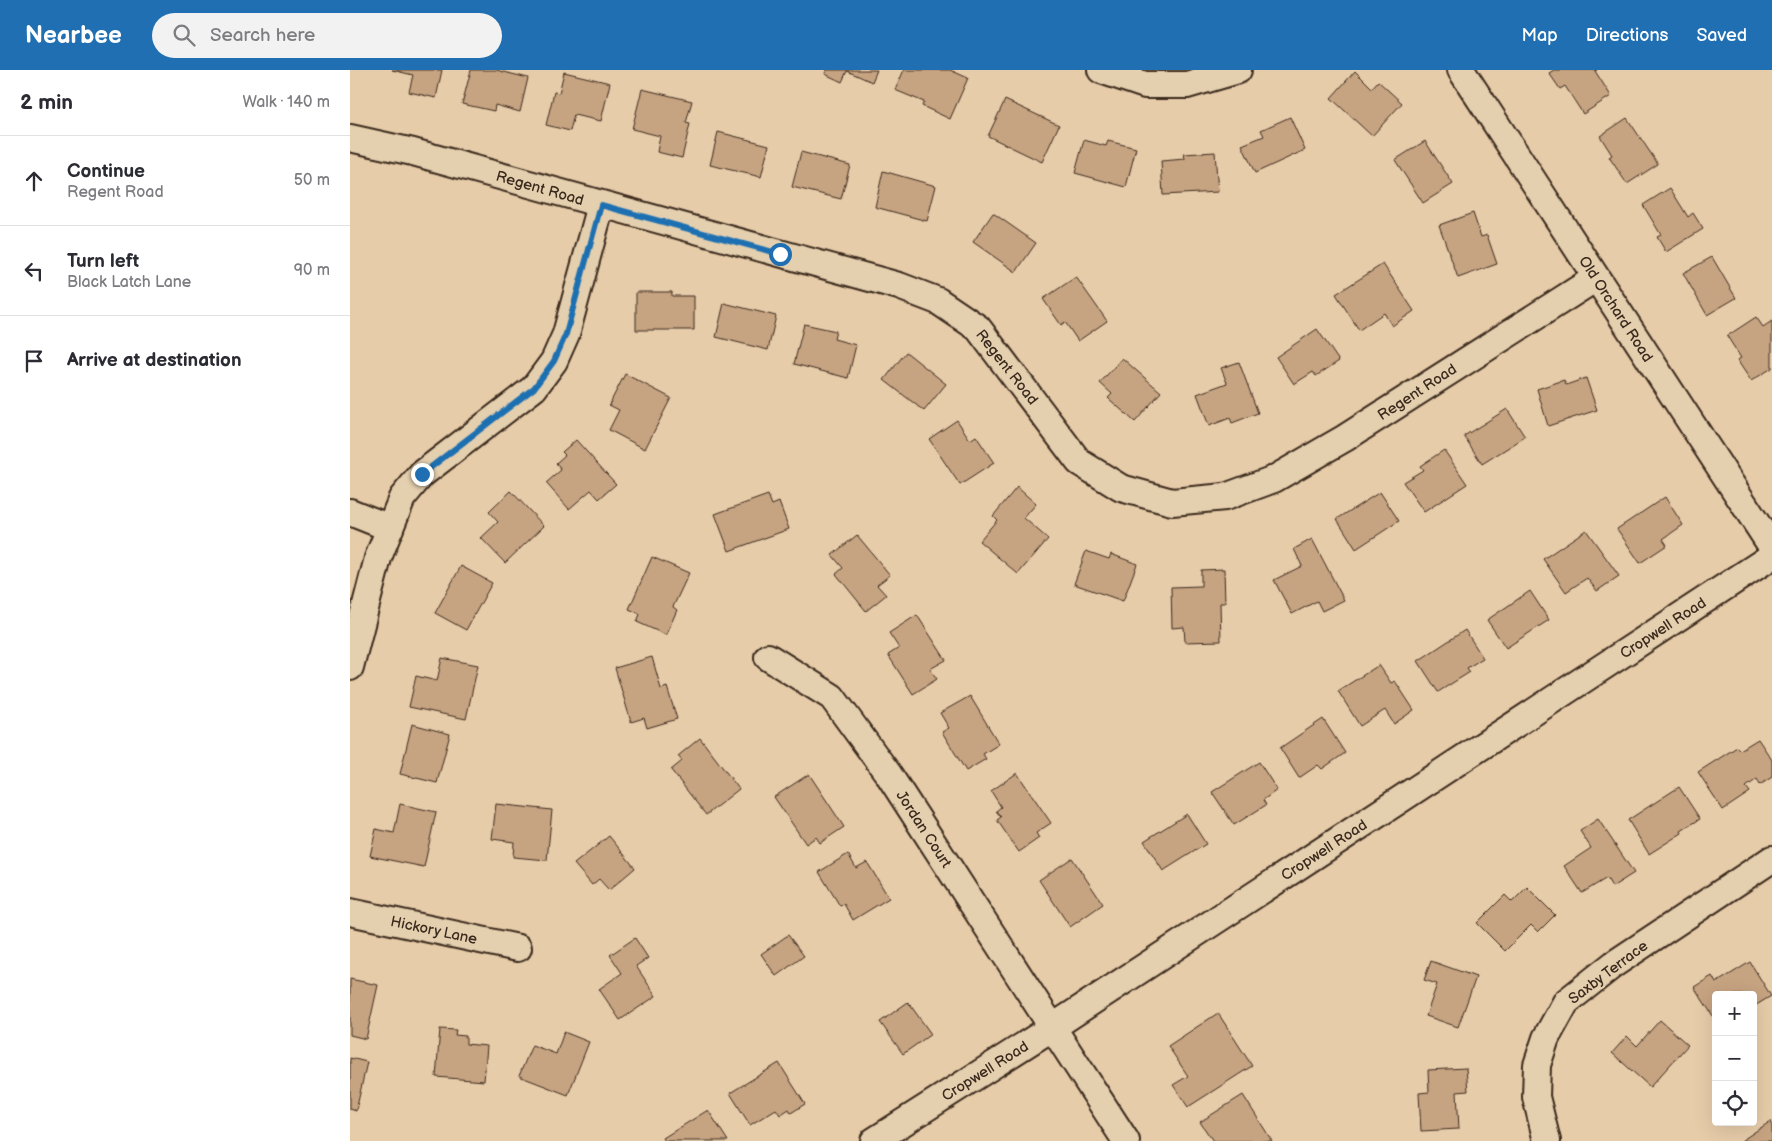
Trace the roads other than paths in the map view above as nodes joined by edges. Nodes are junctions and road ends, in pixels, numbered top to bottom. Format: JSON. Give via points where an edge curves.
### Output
{"nodes":[{"id":1,"x":1101,"y":70,"type":"edge"},
{"id":2,"x":1238,"y":70,"type":"edge"},
{"id":3,"x":1461,"y":70,"type":"edge"},
{"id":4,"x":350,"y":138,"type":"edge"},
{"id":5,"x":601,"y":205,"type":"junction"},
{"id":6,"x":1596,"y":278,"type":"junction"},
{"id":7,"x":350,"y":512,"type":"edge"},
{"id":8,"x":390,"y":528,"type":"junction"},
{"id":9,"x":1772,"y":547,"type":"edge"},
{"id":10,"x":1772,"y":556,"type":"edge"},
{"id":11,"x":768,"y":657,"type":"dead end"},
{"id":12,"x":350,"y":667,"type":"edge"},
{"id":13,"x":1772,"y":860,"type":"edge"},
{"id":14,"x":350,"y":912,"type":"edge"},
{"id":15,"x":518,"y":948,"type":"dead end"},
{"id":16,"x":1053,"y":1027,"type":"junction"},
{"id":17,"x":874,"y":1141,"type":"edge"},
{"id":18,"x":1126,"y":1141,"type":"edge"},
{"id":19,"x":1547,"y":1141,"type":"edge"}],
"edges":[{"from":1,"to":2,"type":"street","via":[[1145,85],[1187,85]]},
{"from":3,"to":6,"type":"street","name":"Old Orchard Road"},
{"from":4,"to":5,"type":"street","name":"Regent Road","via":[[413,152]]},
{"from":5,"to":6,"type":"street","name":"Regent Road","via":[[899,286],[938,300],[978,328],[1080,462],[1121,488],[1172,502],[1225,497],[1274,479],[1346,438]]},
{"from":5,"to":8,"type":"street","via":[[566,334],[554,361],[534,388],[422,474],[402,498]]},
{"from":6,"to":9,"type":"street","name":"Old Orchard Road"},
{"from":7,"to":8,"type":"street"},
{"from":8,"to":12,"type":"street","via":[[378,558]]},
{"from":10,"to":16,"type":"street","name":"Cropwell Road"},
{"from":11,"to":16,"type":"street","name":"Jordan Court","via":[[832,698],[889,775]]},
{"from":13,"to":19,"type":"street","name":"Saxby Terrace","via":[[1614,964],[1566,1002],[1546,1038],[1537,1065],[1536,1097]]},
{"from":14,"to":15,"type":"street","name":"Hickory Lane"},
{"from":16,"to":17,"type":"street","name":"Cropwell Road"},
{"from":16,"to":18,"type":"street","name":"Jordan Court"}]}
